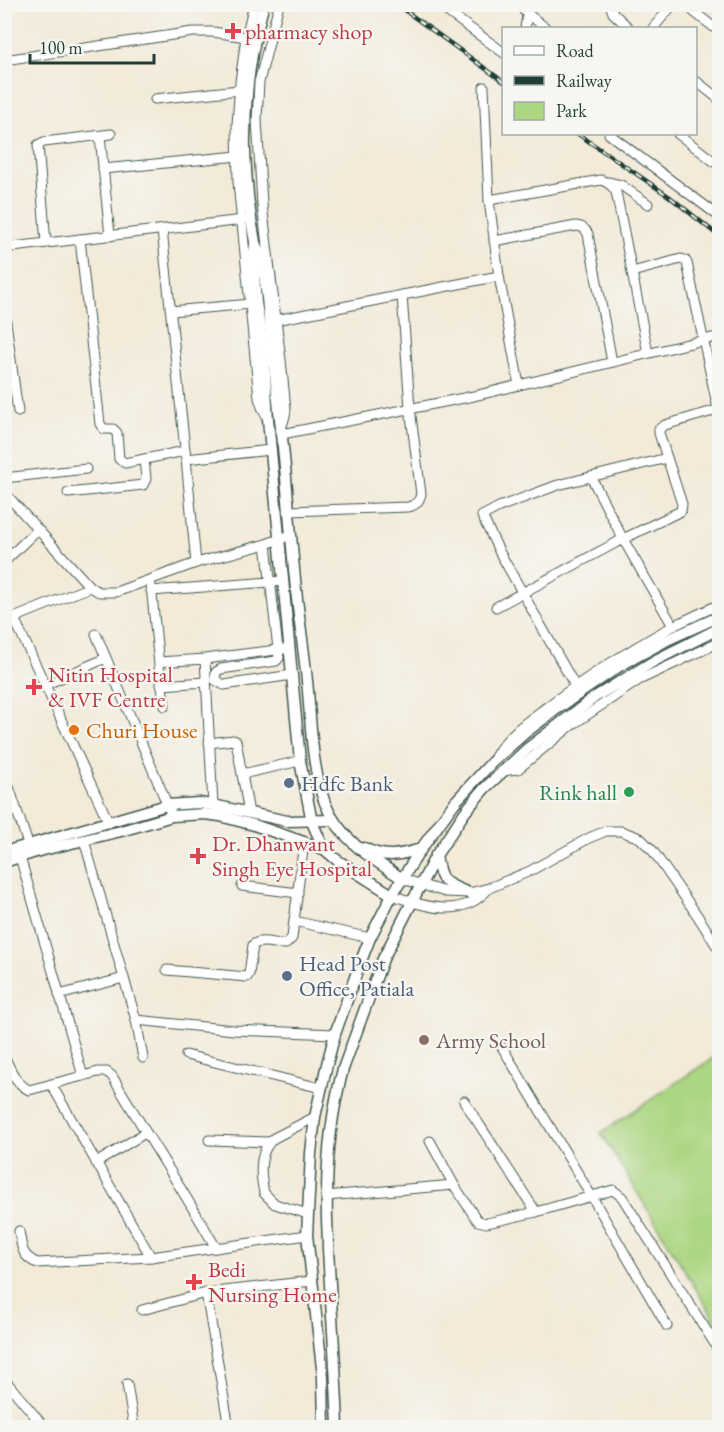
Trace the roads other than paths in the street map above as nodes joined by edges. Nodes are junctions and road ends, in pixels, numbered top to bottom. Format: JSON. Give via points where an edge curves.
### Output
{"nodes":[{"id":1,"x":254,"y":4,"type":"edge"},
{"id":2,"x":264,"y":4,"type":"edge"},
{"id":3,"x":279,"y":4,"type":"edge"},
{"id":4,"x":437,"y":4,"type":"edge"},
{"id":5,"x":610,"y":4,"type":"edge"},
{"id":6,"x":687,"y":4,"type":"edge"},
{"id":7,"x":526,"y":8,"type":"edge"},
{"id":8,"x":670,"y":8,"type":"dead end"},
{"id":9,"x":450,"y":9,"type":"edge"},
{"id":10,"x":523,"y":27,"type":"edge"},
{"id":11,"x":545,"y":27,"type":"edge"},
{"id":12,"x":628,"y":27,"type":"edge"},
{"id":13,"x":654,"y":27,"type":"edge"},
{"id":14,"x":720,"y":32,"type":"edge"},
{"id":15,"x":246,"y":37,"type":"junction"},
{"id":16,"x":502,"y":51,"type":"edge"},
{"id":17,"x":4,"y":60,"type":"edge"},
{"id":18,"x":697,"y":82,"type":"edge"},
{"id":19,"x":484,"y":87,"type":"dead end"},
{"id":20,"x":239,"y":90,"type":"junction"},
{"id":21,"x":155,"y":99,"type":"dead end"},
{"id":22,"x":720,"y":100,"type":"edge"},
{"id":23,"x":111,"y":134,"type":"dead end"},
{"id":24,"x":610,"y":135,"type":"edge"},
{"id":25,"x":679,"y":135,"type":"edge"},
{"id":26,"x":100,"y":136,"type":"junction"},
{"id":27,"x":238,"y":156,"type":"junction"},
{"id":28,"x":720,"y":166,"type":"edge"},
{"id":29,"x":103,"y":169,"type":"junction"},
{"id":30,"x":606,"y":181,"type":"junction"},
{"id":31,"x":489,"y":200,"type":"junction"},
{"id":32,"x":648,"y":204,"type":"dead end"},
{"id":33,"x":720,"y":217,"type":"edge"},
{"id":34,"x":243,"y":220,"type":"junction"},
{"id":35,"x":162,"y":230,"type":"junction"},
{"id":36,"x":110,"y":236,"type":"junction"},
{"id":37,"x":80,"y":239,"type":"junction"},
{"id":38,"x":494,"y":241,"type":"junction"},
{"id":39,"x":46,"y":243,"type":"junction"},
{"id":40,"x":255,"y":244,"type":"junction"},
{"id":41,"x":4,"y":248,"type":"edge"},
{"id":42,"x":632,"y":272,"type":"junction"},
{"id":43,"x":499,"y":276,"type":"junction"},
{"id":44,"x":402,"y":295,"type":"junction"},
{"id":45,"x":251,"y":304,"type":"junction"},
{"id":46,"x":4,"y":308,"type":"edge"},
{"id":47,"x":171,"y":311,"type":"junction"},
{"id":48,"x":276,"y":320,"type":"junction"},
{"id":49,"x":720,"y":336,"type":"edge"},
{"id":50,"x":703,"y":340,"type":"junction"},
{"id":51,"x":648,"y":353,"type":"junction"},
{"id":52,"x":612,"y":362,"type":"junction"},
{"id":53,"x":9,"y":383,"type":"edge"},
{"id":54,"x":519,"y":385,"type":"junction"},
{"id":55,"x":410,"y":408,"type":"junction"},
{"id":56,"x":719,"y":409,"type":"edge"},
{"id":57,"x":18,"y":412,"type":"dead end"},
{"id":58,"x":268,"y":419,"type":"junction"},
{"id":59,"x":281,"y":431,"type":"junction"},
{"id":60,"x":271,"y":450,"type":"junction"},
{"id":61,"x":186,"y":455,"type":"junction"},
{"id":62,"x":667,"y":458,"type":"junction"},
{"id":63,"x":144,"y":459,"type":"junction"},
{"id":64,"x":86,"y":469,"type":"dead end"},
{"id":65,"x":591,"y":477,"type":"junction"},
{"id":66,"x":4,"y":478,"type":"edge"},
{"id":67,"x":4,"y":492,"type":"edge"},
{"id":68,"x":68,"y":493,"type":"dead end"},
{"id":69,"x":289,"y":511,"type":"junction"},
{"id":70,"x":37,"y":530,"type":"junction"},
{"id":71,"x":291,"y":535,"type":"junction"},
{"id":72,"x":623,"y":539,"type":"junction"},
{"id":73,"x":279,"y":540,"type":"junction"},
{"id":74,"x":266,"y":544,"type":"junction"},
{"id":75,"x":4,"y":562,"type":"edge"},
{"id":76,"x":195,"y":563,"type":"junction"},
{"id":77,"x":150,"y":579,"type":"junction"},
{"id":78,"x":283,"y":580,"type":"junction"},
{"id":79,"x":270,"y":581,"type":"junction"},
{"id":80,"x":90,"y":587,"type":"junction"},
{"id":81,"x":152,"y":591,"type":"junction"},
{"id":82,"x":523,"y":592,"type":"junction"},
{"id":83,"x":720,"y":604,"type":"edge"},
{"id":84,"x":496,"y":607,"type":"dead end"},
{"id":85,"x":720,"y":616,"type":"edge"},
{"id":86,"x":14,"y":618,"type":"junction"},
{"id":87,"x":4,"y":622,"type":"edge"},
{"id":88,"x":720,"y":628,"type":"edge"},
{"id":89,"x":96,"y":634,"type":"dead end"},
{"id":90,"x":678,"y":635,"type":"junction"},
{"id":91,"x":720,"y":642,"type":"edge"},
{"id":92,"x":284,"y":649,"type":"junction"},
{"id":93,"x":106,"y":658,"type":"junction"},
{"id":94,"x":205,"y":659,"type":"junction"},
{"id":95,"x":159,"y":662,"type":"junction"},
{"id":96,"x":292,"y":675,"type":"junction"},
{"id":97,"x":206,"y":682,"type":"junction"},
{"id":98,"x":45,"y":685,"type":"junction"},
{"id":99,"x":162,"y":685,"type":"junction"},
{"id":100,"x":575,"y":686,"type":"junction"},
{"id":101,"x":165,"y":706,"type":"dead end"},
{"id":102,"x":209,"y":743,"type":"junction"},
{"id":103,"x":300,"y":761,"type":"junction"},
{"id":104,"x":493,"y":761,"type":"junction"},
{"id":105,"x":502,"y":771,"type":"junction"},
{"id":106,"x":4,"y":772,"type":"edge"},
{"id":107,"x":242,"y":774,"type":"junction"},
{"id":108,"x":167,"y":805,"type":"junction"},
{"id":109,"x":213,"y":805,"type":"junction"},
{"id":110,"x":249,"y":813,"type":"junction"},
{"id":111,"x":172,"y":816,"type":"junction"},
{"id":112,"x":333,"y":820,"type":"junction"},
{"id":113,"x":312,"y":822,"type":"junction"},
{"id":114,"x":109,"y":823,"type":"junction"},
{"id":115,"x":348,"y":839,"type":"junction"},
{"id":116,"x":84,"y":840,"type":"junction"},
{"id":117,"x":304,"y":842,"type":"junction"},
{"id":118,"x":28,"y":844,"type":"junction"},
{"id":119,"x":324,"y":849,"type":"junction"},
{"id":120,"x":421,"y":849,"type":"junction"},
{"id":121,"x":4,"y":852,"type":"edge"},
{"id":122,"x":436,"y":855,"type":"junction"},
{"id":123,"x":20,"y":857,"type":"junction"},
{"id":124,"x":4,"y":862,"type":"edge"},
{"id":125,"x":403,"y":879,"type":"junction"},
{"id":126,"x":242,"y":886,"type":"dead end"},
{"id":127,"x":421,"y":886,"type":"junction"},
{"id":128,"x":489,"y":888,"type":"junction"},
{"id":129,"x":298,"y":893,"type":"junction"},
{"id":130,"x":469,"y":893,"type":"junction"},
{"id":131,"x":392,"y":895,"type":"junction"},
{"id":132,"x":412,"y":902,"type":"junction"},
{"id":133,"x":294,"y":921,"type":"junction"},
{"id":134,"x":720,"y":930,"type":"edge"},
{"id":135,"x":711,"y":936,"type":"junction"},
{"id":136,"x":370,"y":938,"type":"junction"},
{"id":137,"x":720,"y":951,"type":"edge"},
{"id":138,"x":167,"y":970,"type":"dead end"},
{"id":139,"x":124,"y":978,"type":"junction"},
{"id":140,"x":59,"y":995,"type":"junction"},
{"id":141,"x":136,"y":1020,"type":"junction"},
{"id":142,"x":335,"y":1034,"type":"junction"},
{"id":143,"x":502,"y":1047,"type":"dead end"},
{"id":144,"x":186,"y":1055,"type":"dead end"},
{"id":145,"x":4,"y":1056,"type":"edge"},
{"id":146,"x":143,"y":1058,"type":"dead end"},
{"id":147,"x":82,"y":1076,"type":"junction"},
{"id":148,"x":51,"y":1084,"type":"junction"},
{"id":149,"x":321,"y":1088,"type":"junction"},
{"id":150,"x":464,"y":1101,"type":"dead end"},
{"id":151,"x":315,"y":1117,"type":"junction"},
{"id":152,"x":145,"y":1133,"type":"junction"},
{"id":153,"x":209,"y":1140,"type":"dead end"},
{"id":154,"x":430,"y":1141,"type":"dead end"},
{"id":155,"x":268,"y":1142,"type":"junction"},
{"id":156,"x":96,"y":1163,"type":"junction"},
{"id":157,"x":454,"y":1185,"type":"junction"},
{"id":158,"x":327,"y":1196,"type":"junction"},
{"id":159,"x":592,"y":1197,"type":"junction"},
{"id":160,"x":536,"y":1212,"type":"junction"},
{"id":161,"x":308,"y":1215,"type":"junction"},
{"id":162,"x":19,"y":1232,"type":"dead end"},
{"id":163,"x":307,"y":1235,"type":"junction"},
{"id":164,"x":216,"y":1248,"type":"junction"},
{"id":165,"x":151,"y":1257,"type":"junction"},
{"id":166,"x":312,"y":1281,"type":"junction"},
{"id":167,"x":206,"y":1293,"type":"junction"},
{"id":168,"x":142,"y":1310,"type":"dead end"},
{"id":169,"x":667,"y":1326,"type":"dead end"},
{"id":170,"x":720,"y":1352,"type":"edge"},
{"id":171,"x":4,"y":1379,"type":"edge"},
{"id":172,"x":127,"y":1384,"type":"dead end"},
{"id":173,"x":133,"y":1427,"type":"edge"},
{"id":174,"x":45,"y":1428,"type":"edge"},
{"id":175,"x":229,"y":1428,"type":"edge"},
{"id":176,"x":324,"y":1428,"type":"edge"},
{"id":177,"x":338,"y":1428,"type":"edge"}],
"edges":[{"from":1,"to":15,"type":"street"},
{"from":2,"to":40,"type":"main road","via":[[245,112]]},
{"from":3,"to":48,"type":"street","via":[[259,82],[257,120]]},
{"from":4,"to":9,"type":"street"},
{"from":5,"to":12,"type":"street","via":[[613,13]]},
{"from":6,"to":14,"type":"street"},
{"from":7,"to":10,"type":"street"},
{"from":7,"to":11,"type":"street"},
{"from":8,"to":13,"type":"street"},
{"from":9,"to":16,"type":"street"},
{"from":15,"to":17,"type":"street","via":[[193,32]]},
{"from":15,"to":20,"type":"street"},
{"from":18,"to":22,"type":"street"},
{"from":19,"to":31,"type":"street"},
{"from":20,"to":21,"type":"street"},
{"from":20,"to":27,"type":"street"},
{"from":23,"to":26,"type":"street"},
{"from":24,"to":33,"type":"street"},
{"from":25,"to":28,"type":"street"},
{"from":26,"to":29,"type":"street"},
{"from":26,"to":39,"type":"street","via":[[38,145]]},
{"from":27,"to":29,"type":"street"},
{"from":27,"to":34,"type":"street"},
{"from":29,"to":36,"type":"street"},
{"from":30,"to":31,"type":"street"},
{"from":30,"to":32,"type":"street","via":[[621,185]]},
{"from":30,"to":42,"type":"street","via":[[616,192]]},
{"from":31,"to":38,"type":"street"},
{"from":34,"to":35,"type":"street"},
{"from":34,"to":45,"type":"street"},
{"from":35,"to":36,"type":"street"},
{"from":35,"to":47,"type":"street"},
{"from":36,"to":37,"type":"street"},
{"from":37,"to":39,"type":"street"},
{"from":37,"to":63,"type":"street","via":[[100,424],[117,433],[122,462]]},
{"from":38,"to":43,"type":"street"},
{"from":38,"to":52,"type":"street","via":[[576,226],[586,229]]},
{"from":39,"to":41,"type":"street"},
{"from":40,"to":58,"type":"main road","via":[[256,303]]},
{"from":40,"to":59,"type":"main road","via":[[262,262]]},
{"from":42,"to":50,"type":"street","via":[[685,260]]},
{"from":42,"to":51,"type":"street"},
{"from":43,"to":44,"type":"street"},
{"from":43,"to":54,"type":"street"},
{"from":44,"to":48,"type":"street"},
{"from":44,"to":55,"type":"street"},
{"from":45,"to":47,"type":"street"},
{"from":45,"to":58,"type":"street","via":[[260,398]]},
{"from":46,"to":53,"type":"street"},
{"from":47,"to":61,"type":"street"},
{"from":48,"to":59,"type":"street","via":[[286,409]]},
{"from":49,"to":50,"type":"street"},
{"from":50,"to":51,"type":"street"},
{"from":50,"to":56,"type":"street"},
{"from":51,"to":52,"type":"street"},
{"from":52,"to":54,"type":"street"},
{"from":53,"to":57,"type":"street"},
{"from":54,"to":55,"type":"street"},
{"from":55,"to":59,"type":"street"},
{"from":55,"to":69,"type":"street","via":[[421,494],[415,505]]},
{"from":56,"to":62,"type":"street","via":[[661,426],[659,434]]},
{"from":58,"to":60,"type":"main road"},
{"from":59,"to":69,"type":"main road"},
{"from":60,"to":61,"type":"street"},
{"from":60,"to":73,"type":"main road"},
{"from":61,"to":63,"type":"street"},
{"from":61,"to":76,"type":"street"},
{"from":62,"to":65,"type":"street"},
{"from":62,"to":72,"type":"street","via":[[681,511]]},
{"from":63,"to":68,"type":"street","via":[[143,485]]},
{"from":64,"to":66,"type":"street"},
{"from":65,"to":72,"type":"street"},
{"from":65,"to":82,"type":"street","via":[[549,488],[482,516]]},
{"from":67,"to":70,"type":"street"},
{"from":69,"to":71,"type":"main road"},
{"from":70,"to":75,"type":"street"},
{"from":70,"to":80,"type":"street"},
{"from":71,"to":73,"type":"street"},
{"from":71,"to":112,"type":"main road","via":[[310,726],[320,787]]},
{"from":72,"to":82,"type":"street"},
{"from":72,"to":90,"type":"street"},
{"from":73,"to":74,"type":"street"},
{"from":73,"to":78,"type":"main road"},
{"from":74,"to":76,"type":"street"},
{"from":74,"to":79,"type":"street"},
{"from":76,"to":77,"type":"street"},
{"from":77,"to":80,"type":"street","via":[[116,592],[99,592]]},
{"from":77,"to":81,"type":"street"},
{"from":78,"to":79,"type":"street"},
{"from":78,"to":92,"type":"main road"},
{"from":79,"to":81,"type":"street"},
{"from":79,"to":92,"type":"street"},
{"from":80,"to":86,"type":"street"},
{"from":81,"to":95,"type":"street"},
{"from":82,"to":84,"type":"street"},
{"from":82,"to":100,"type":"street"},
{"from":83,"to":90,"type":"street"},
{"from":85,"to":90,"type":"main road"},
{"from":86,"to":87,"type":"street"},
{"from":86,"to":98,"type":"street"},
{"from":88,"to":90,"type":"main road"},
{"from":89,"to":93,"type":"street"},
{"from":90,"to":100,"type":"street","via":[[593,673]]},
{"from":90,"to":104,"type":"main road","via":[[613,670],[544,718]]},
{"from":90,"to":105,"type":"main road","via":[[644,666],[595,697]]},
{"from":91,"to":105,"type":"street","via":[[639,680],[572,725],[518,769]]},
{"from":92,"to":94,"type":"street"},
{"from":92,"to":96,"type":"main road"},
{"from":92,"to":96,"type":"street","via":[[276,661],[221,669],[215,680],[224,685]]},
{"from":93,"to":98,"type":"street"},
{"from":93,"to":108,"type":"street"},
{"from":94,"to":95,"type":"street"},
{"from":94,"to":97,"type":"street"},
{"from":95,"to":99,"type":"street"},
{"from":96,"to":103,"type":"main road"},
{"from":97,"to":99,"type":"street"},
{"from":97,"to":102,"type":"street"},
{"from":98,"to":114,"type":"street"},
{"from":99,"to":101,"type":"street"},
{"from":100,"to":104,"type":"street","via":[[517,730]]},
{"from":102,"to":107,"type":"street","via":[[236,741]]},
{"from":102,"to":109,"type":"street"},
{"from":103,"to":107,"type":"street"},
{"from":103,"to":113,"type":"main road"},
{"from":104,"to":120,"type":"main road","via":[[455,802]]},
{"from":105,"to":122,"type":"main road","via":[[465,812]]},
{"from":106,"to":118,"type":"street"},
{"from":107,"to":110,"type":"street"},
{"from":108,"to":109,"type":"main road"},
{"from":108,"to":111,"type":"street"},
{"from":108,"to":114,"type":"main road"},
{"from":109,"to":110,"type":"main road"},
{"from":110,"to":113,"type":"main road"},
{"from":111,"to":116,"type":"main road"},
{"from":111,"to":117,"type":"main road","via":[[220,816]]},
{"from":112,"to":113,"type":"main road"},
{"from":112,"to":115,"type":"main road"},
{"from":113,"to":119,"type":"main road"},
{"from":114,"to":118,"type":"main road"},
{"from":115,"to":120,"type":"main road","via":[[385,855]]},
{"from":115,"to":125,"type":"main road"},
{"from":116,"to":123,"type":"main road"},
{"from":116,"to":139,"type":"street"},
{"from":117,"to":119,"type":"main road"},
{"from":117,"to":129,"type":"street"},
{"from":118,"to":121,"type":"main road"},
{"from":119,"to":131,"type":"main road"},
{"from":120,"to":125,"type":"main road"},
{"from":122,"to":127,"type":"main road"},
{"from":122,"to":130,"type":"main road","via":[[444,881]]},
{"from":123,"to":124,"type":"main road"},
{"from":123,"to":140,"type":"street"},
{"from":125,"to":127,"type":"street"},
{"from":125,"to":131,"type":"main road"},
{"from":126,"to":129,"type":"street"},
{"from":127,"to":130,"type":"street"},
{"from":127,"to":132,"type":"main road"},
{"from":128,"to":130,"type":"street"},
{"from":128,"to":132,"type":"street","via":[[471,904],[457,908]]},
{"from":128,"to":135,"type":"street","via":[[598,834],[621,831],[640,838],[653,851]]},
{"from":129,"to":133,"type":"street"},
{"from":131,"to":132,"type":"street"},
{"from":131,"to":136,"type":"main road"},
{"from":132,"to":158,"type":"main road","via":[[383,959],[343,1069],[333,1122]]},
{"from":133,"to":136,"type":"street"},
{"from":133,"to":138,"type":"street","via":[[292,938],[286,944],[260,941],[253,945],[247,976]]},
{"from":134,"to":135,"type":"street"},
{"from":135,"to":137,"type":"street"},
{"from":136,"to":142,"type":"main road"},
{"from":139,"to":140,"type":"street"},
{"from":139,"to":141,"type":"street"},
{"from":140,"to":147,"type":"street"},
{"from":141,"to":142,"type":"street","via":[[234,1030]]},
{"from":141,"to":146,"type":"street"},
{"from":142,"to":149,"type":"main road"},
{"from":143,"to":159,"type":"street"},
{"from":144,"to":149,"type":"street"},
{"from":145,"to":148,"type":"street","via":[[22,1086],[29,1090]]},
{"from":147,"to":148,"type":"street"},
{"from":147,"to":152,"type":"street","via":[[103,1071],[112,1076]]},
{"from":148,"to":156,"type":"street"},
{"from":149,"to":151,"type":"main road"},
{"from":150,"to":160,"type":"street"},
{"from":151,"to":155,"type":"street"},
{"from":151,"to":161,"type":"main road"},
{"from":152,"to":156,"type":"street"},
{"from":152,"to":164,"type":"street"},
{"from":153,"to":155,"type":"street"},
{"from":154,"to":157,"type":"street"},
{"from":155,"to":161,"type":"street","via":[[262,1155],[264,1193],[275,1204]]},
{"from":156,"to":165,"type":"street"},
{"from":157,"to":158,"type":"street"},
{"from":157,"to":160,"type":"street","via":[[475,1217],[483,1222]]},
{"from":158,"to":177,"type":"main road"},
{"from":159,"to":160,"type":"street"},
{"from":159,"to":169,"type":"street"},
{"from":159,"to":170,"type":"street","via":[[613,1190],[622,1197]]},
{"from":161,"to":163,"type":"main road"},
{"from":162,"to":165,"type":"street","via":[[24,1254],[37,1263]]},
{"from":163,"to":164,"type":"street"},
{"from":163,"to":166,"type":"main road"},
{"from":164,"to":165,"type":"street"},
{"from":166,"to":167,"type":"street"},
{"from":166,"to":176,"type":"main road","via":[[323,1377]]},
{"from":167,"to":168,"type":"street"},
{"from":167,"to":175,"type":"street"},
{"from":171,"to":174,"type":"street"},
{"from":172,"to":173,"type":"street"}]}
